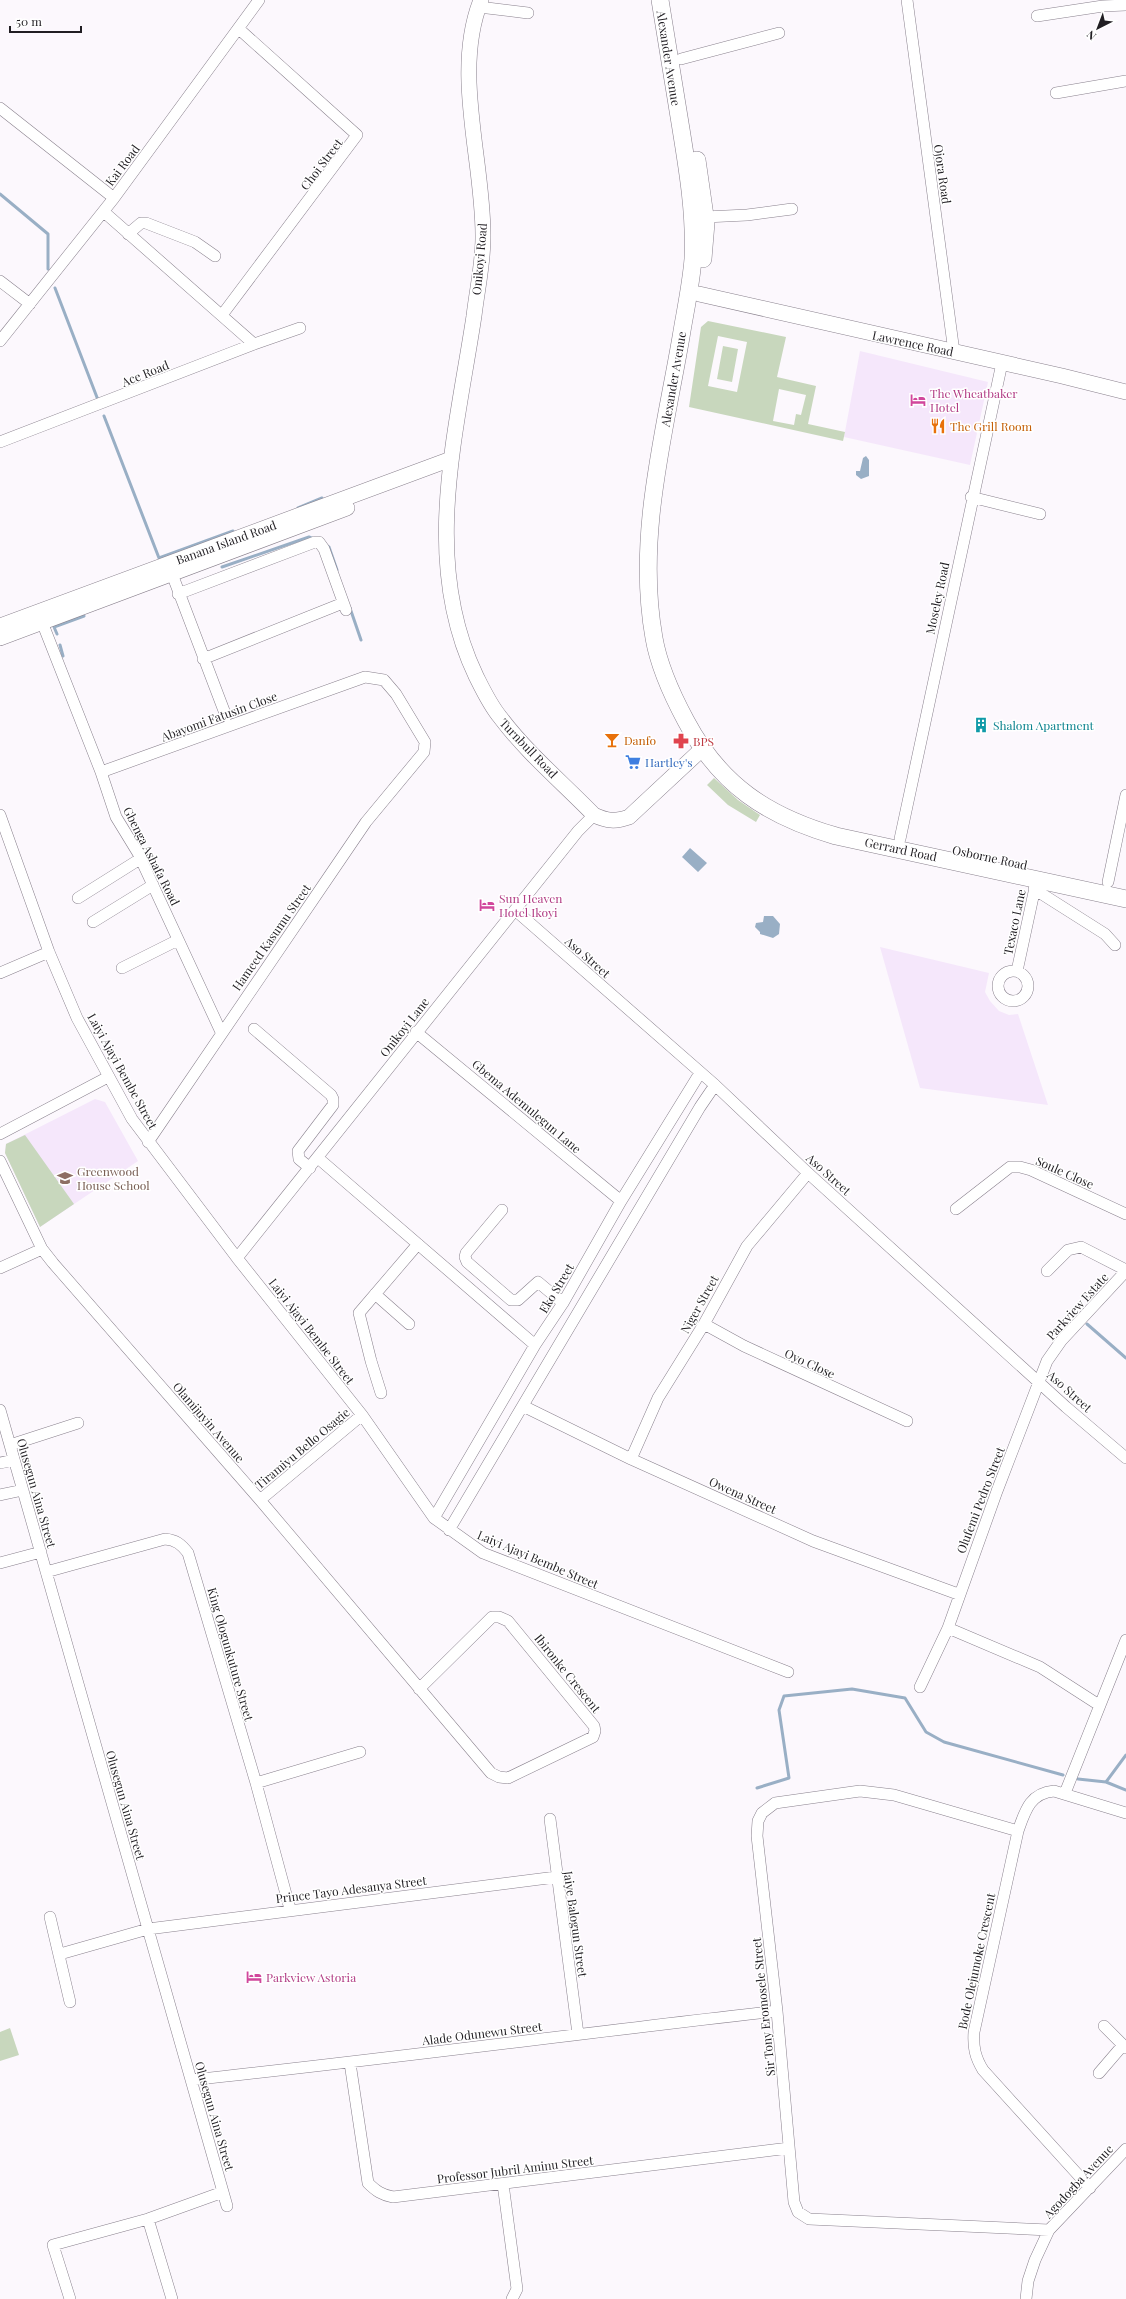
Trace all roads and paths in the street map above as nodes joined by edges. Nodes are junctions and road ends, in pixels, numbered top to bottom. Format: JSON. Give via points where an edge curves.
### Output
{"nodes":[{"id":1,"x":259,"y":0,"type":"edge"},
{"id":2,"x":660,"y":0,"type":"edge"},
{"id":3,"x":671,"y":0,"type":"edge"},
{"id":4,"x":907,"y":0,"type":"edge"},
{"id":5,"x":480,"y":3,"type":"edge"},
{"id":6,"x":1126,"y":5,"type":"edge"},
{"id":7,"x":528,"y":13,"type":"dead end"},
{"id":8,"x":1037,"y":16,"type":"dead end"},
{"id":9,"x":239,"y":29,"type":"junction"},
{"id":10,"x":779,"y":33,"type":"dead end"},
{"id":11,"x":681,"y":59,"type":"junction"},
{"id":12,"x":1126,"y":81,"type":"edge"},
{"id":13,"x":1056,"y":93,"type":"dead end"},
{"id":14,"x":0,"y":108,"type":"edge"},
{"id":15,"x":114,"y":198,"type":"junction"},
{"id":16,"x":792,"y":208,"type":"dead end"},
{"id":17,"x":104,"y":212,"type":"junction"},
{"id":18,"x":705,"y":217,"type":"junction"},
{"id":19,"x":128,"y":234,"type":"junction"},
{"id":20,"x":215,"y":256,"type":"dead end"},
{"id":21,"x":0,"y":281,"type":"edge"},
{"id":22,"x":699,"y":294,"type":"junction"},
{"id":23,"x":30,"y":304,"type":"junction"},
{"id":24,"x":222,"y":315,"type":"junction"},
{"id":25,"x":300,"y":328,"type":"dead end"},
{"id":26,"x":0,"y":341,"type":"edge"},
{"id":27,"x":254,"y":344,"type":"junction"},
{"id":28,"x":954,"y":352,"type":"junction"},
{"id":29,"x":1002,"y":363,"type":"junction"},
{"id":30,"x":1126,"y":392,"type":"edge"},
{"id":31,"x":0,"y":442,"type":"edge"},
{"id":32,"x":451,"y":464,"type":"junction"},
{"id":33,"x":971,"y":497,"type":"junction"},
{"id":34,"x":1040,"y":514,"type":"dead end"},
{"id":35,"x":172,"y":574,"type":"junction"},
{"id":36,"x":178,"y":594,"type":"junction"},
{"id":37,"x":42,"y":622,"type":"junction"},
{"id":38,"x":0,"y":626,"type":"edge"},
{"id":39,"x":0,"y":638,"type":"edge"},
{"id":40,"x":203,"y":659,"type":"junction"},
{"id":41,"x":226,"y":716,"type":"dead end"},
{"id":42,"x":708,"y":748,"type":"junction"},
{"id":43,"x":424,"y":752,"type":"joint"},
{"id":44,"x":101,"y":772,"type":"junction"},
{"id":45,"x":1126,"y":795,"type":"edge"},
{"id":46,"x":594,"y":814,"type":"junction"},
{"id":47,"x":0,"y":815,"type":"edge"},
{"id":48,"x":900,"y":839,"type":"junction"},
{"id":49,"x":140,"y":859,"type":"junction"},
{"id":50,"x":1108,"y":882,"type":"junction"},
{"id":51,"x":1035,"y":884,"type":"junction"},
{"id":52,"x":153,"y":885,"type":"junction"},
{"id":53,"x":1126,"y":887,"type":"edge"},
{"id":54,"x":78,"y":898,"type":"dead end"},
{"id":55,"x":1126,"y":899,"type":"edge"},
{"id":56,"x":515,"y":910,"type":"junction"},
{"id":57,"x":93,"y":922,"type":"dead end"},
{"id":58,"x":178,"y":940,"type":"junction"},
{"id":59,"x":1115,"y":946,"type":"dead end"},
{"id":60,"x":49,"y":952,"type":"junction"},
{"id":61,"x":122,"y":968,"type":"dead end"},
{"id":62,"x":1017,"y":971,"type":"dead end"},
{"id":63,"x":0,"y":973,"type":"edge"},
{"id":64,"x":254,"y":1029,"type":"dead end"},
{"id":65,"x":221,"y":1032,"type":"junction"},
{"id":66,"x":416,"y":1032,"type":"junction"},
{"id":67,"x":700,"y":1073,"type":"junction"},
{"id":68,"x":108,"y":1077,"type":"junction"},
{"id":69,"x":716,"y":1085,"type":"junction"},
{"id":70,"x":0,"y":1134,"type":"edge"},
{"id":71,"x":148,"y":1142,"type":"junction"},
{"id":72,"x":318,"y":1158,"type":"junction"},
{"id":73,"x":0,"y":1161,"type":"edge"},
{"id":74,"x":310,"y":1168,"type":"junction"},
{"id":75,"x":808,"y":1173,"type":"junction"},
{"id":76,"x":621,"y":1202,"type":"junction"},
{"id":77,"x":956,"y":1209,"type":"dead end"},
{"id":78,"x":502,"y":1210,"type":"dead end"},
{"id":79,"x":1126,"y":1214,"type":"edge"},
{"id":80,"x":418,"y":1244,"type":"junction"},
{"id":81,"x":42,"y":1250,"type":"junction"},
{"id":82,"x":237,"y":1258,"type":"junction"},
{"id":83,"x":0,"y":1268,"type":"edge"},
{"id":84,"x":1047,"y":1271,"type":"dead end"},
{"id":85,"x":1126,"y":1271,"type":"edge"},
{"id":86,"x":375,"y":1294,"type":"junction"},
{"id":87,"x":563,"y":1303,"type":"junction"},
{"id":88,"x":409,"y":1324,"type":"dead end"},
{"id":89,"x":704,"y":1324,"type":"junction"},
{"id":90,"x":535,"y":1345,"type":"junction"},
{"id":91,"x":1040,"y":1381,"type":"junction"},
{"id":92,"x":381,"y":1393,"type":"dead end"},
{"id":93,"x":523,"y":1406,"type":"junction"},
{"id":94,"x":0,"y":1410,"type":"edge"},
{"id":95,"x":362,"y":1415,"type":"junction"},
{"id":96,"x":907,"y":1421,"type":"dead end"},
{"id":97,"x":78,"y":1423,"type":"dead end"},
{"id":98,"x":10,"y":1444,"type":"junction"},
{"id":99,"x":1126,"y":1458,"type":"edge"},
{"id":100,"x":14,"y":1460,"type":"junction"},
{"id":101,"x":630,"y":1460,"type":"junction"},
{"id":102,"x":0,"y":1463,"type":"edge"},
{"id":103,"x":23,"y":1490,"type":"junction"},
{"id":104,"x":0,"y":1495,"type":"edge"},
{"id":105,"x":260,"y":1500,"type":"junction"},
{"id":106,"x":434,"y":1518,"type":"junction"},
{"id":107,"x":449,"y":1530,"type":"junction"},
{"id":108,"x":41,"y":1552,"type":"junction"},
{"id":109,"x":0,"y":1563,"type":"edge"},
{"id":110,"x":46,"y":1572,"type":"junction"},
{"id":111,"x":958,"y":1594,"type":"junction"},
{"id":112,"x":948,"y":1628,"type":"junction"},
{"id":113,"x":1126,"y":1640,"type":"edge"},
{"id":114,"x":788,"y":1672,"type":"dead end"},
{"id":115,"x":920,"y":1688,"type":"dead end"},
{"id":116,"x":419,"y":1689,"type":"junction"},
{"id":117,"x":1099,"y":1705,"type":"junction"},
{"id":118,"x":360,"y":1752,"type":"dead end"},
{"id":119,"x":256,"y":1783,"type":"junction"},
{"id":120,"x":1065,"y":1793,"type":"junction"},
{"id":121,"x":1126,"y":1813,"type":"edge"},
{"id":122,"x":550,"y":1819,"type":"dead end"},
{"id":123,"x":1018,"y":1831,"type":"junction"},
{"id":124,"x":556,"y":1877,"type":"junction"},
{"id":125,"x":290,"y":1910,"type":"junction"},
{"id":126,"x":50,"y":1917,"type":"dead end"},
{"id":127,"x":148,"y":1929,"type":"junction"},
{"id":128,"x":60,"y":1954,"type":"junction"},
{"id":129,"x":70,"y":2002,"type":"dead end"},
{"id":130,"x":777,"y":2011,"type":"junction"},
{"id":131,"x":1104,"y":2026,"type":"dead end"},
{"id":132,"x":578,"y":2034,"type":"junction"},
{"id":133,"x":1125,"y":2047,"type":"edge"},
{"id":134,"x":350,"y":2063,"type":"junction"},
{"id":135,"x":1098,"y":2073,"type":"dead end"},
{"id":136,"x":191,"y":2080,"type":"junction"},
{"id":137,"x":789,"y":2148,"type":"junction"},
{"id":138,"x":1126,"y":2149,"type":"edge"},
{"id":139,"x":503,"y":2184,"type":"junction"},
{"id":140,"x":1090,"y":2188,"type":"junction"},
{"id":141,"x":223,"y":2192,"type":"junction"},
{"id":142,"x":227,"y":2206,"type":"dead end"},
{"id":143,"x":148,"y":2219,"type":"junction"},
{"id":144,"x":1049,"y":2230,"type":"junction"},
{"id":145,"x":70,"y":2299,"type":"edge"},
{"id":146,"x":172,"y":2299,"type":"edge"},
{"id":147,"x":512,"y":2299,"type":"edge"},
{"id":148,"x":1026,"y":2299,"type":"edge"}],
"edges":[{"from":1,"to":9,"type":"street","name":"Kai Road"},
{"from":2,"to":42,"type":"main road","name":"Alexander Avenue","via":[[687,172],[693,232],[690,283],[650,526],[648,581],[654,640],[660,662],[675,700]]},
{"from":3,"to":11,"type":"main road","name":"Alexander Avenue"},
{"from":4,"to":28,"type":"street","name":"Ojora Road"},
{"from":5,"to":7,"type":"street"},
{"from":5,"to":32,"type":"street","name":"Onikoyi Road","via":[[473,34],[470,76],[483,241]]},
{"from":6,"to":8,"type":"street"},
{"from":9,"to":15,"type":"street","name":"Kai Road"},
{"from":9,"to":24,"type":"street","name":"Choi Street","via":[[357,135]]},
{"from":10,"to":11,"type":"street"},
{"from":11,"to":18,"type":"main road","name":"Alexander Avenue"},
{"from":12,"to":13,"type":"street"},
{"from":14,"to":15,"type":"street"},
{"from":15,"to":17,"type":"street","name":"Kai Road"},
{"from":16,"to":18,"type":"street","via":[[746,215]]},
{"from":17,"to":19,"type":"street"},
{"from":17,"to":23,"type":"street","name":"Kai Road"},
{"from":18,"to":22,"type":"main road","name":"Alexander Avenue"},
{"from":19,"to":20,"type":"street","via":[[141,223],[146,223],[195,242]]},
{"from":19,"to":24,"type":"street"},
{"from":21,"to":23,"type":"street"},
{"from":22,"to":28,"type":"street","name":"Lawrence Road"},
{"from":22,"to":42,"type":"main road","name":"Alexander Avenue","via":[[664,507],[659,581],[662,625],[670,662]]},
{"from":23,"to":26,"type":"street","name":"Kai Road"},
{"from":24,"to":27,"type":"street"},
{"from":25,"to":27,"type":"street","name":"Ace Road"},
{"from":27,"to":31,"type":"street","name":"Ace Road"},
{"from":28,"to":29,"type":"street","name":"Lawrence Road"},
{"from":29,"to":30,"type":"street","name":"Lawrence Road"},
{"from":29,"to":33,"type":"street","name":"Moseley Road"},
{"from":32,"to":35,"type":"street","name":"Banana Island Road"},
{"from":32,"to":38,"type":"street","name":"Banana Island Road"},
{"from":32,"to":46,"type":"street","name":"Turnbull Road","via":[[446,520],[448,580],[456,624],[468,659],[499,716]]},
{"from":33,"to":34,"type":"street"},
{"from":33,"to":48,"type":"street","name":"Moseley Road"},
{"from":35,"to":36,"type":"street"},
{"from":35,"to":37,"type":"street","name":"Banana Island Road"},
{"from":36,"to":40,"type":"street"},
{"from":36,"to":40,"type":"street","via":[[315,542],[319,542],[324,549],[345,607]]},
{"from":37,"to":39,"type":"street","name":"Banana Island Road"},
{"from":37,"to":44,"type":"street","name":"Gbenga Ashafa Road"},
{"from":40,"to":41,"type":"street"},
{"from":42,"to":46,"type":"street","name":"Turnbull Road","via":[[629,817],[619,821],[606,821]]},
{"from":42,"to":48,"type":"main road","name":"Osborne Road","via":[[768,797],[791,810],[812,819]]},
{"from":42,"to":51,"type":"main road","name":"Gerrard Road","via":[[724,775],[746,795],[764,808],[799,825]]},
{"from":43,"to":44,"type":"street","name":"Abayomi Fatusin Close","via":[[425,742],[396,694],[384,680],[365,677]]},
{"from":43,"to":65,"type":"street","name":"Hameed Kasumu Street","via":[[366,822]]},
{"from":44,"to":49,"type":"street","name":"Gbenga Ashafa Road","via":[[116,817]]},
{"from":45,"to":50,"type":"street"},
{"from":46,"to":56,"type":"street","name":"Onikoyi Lane"},
{"from":47,"to":60,"type":"street","name":"Laiyi Ajayi Bembe Street"},
{"from":48,"to":50,"type":"main road","name":"Osborne Road"},
{"from":49,"to":52,"type":"street","name":"Gbenga Ashafa Road"},
{"from":49,"to":54,"type":"street"},
{"from":50,"to":53,"type":"main road","name":"Osborne Road"},
{"from":51,"to":55,"type":"main road","name":"Gerrard Road"},
{"from":51,"to":59,"type":"street","via":[[1105,934]]},
{"from":51,"to":62,"type":"street","name":"Texaco Lane"},
{"from":52,"to":57,"type":"street"},
{"from":52,"to":58,"type":"street","name":"Gbenga Ashafa Road"},
{"from":56,"to":66,"type":"street","name":"Onikoyi Lane"},
{"from":56,"to":67,"type":"street","name":"Aso Street"},
{"from":58,"to":61,"type":"street"},
{"from":58,"to":65,"type":"street","name":"Gbenga Ashafa Road"},
{"from":60,"to":63,"type":"street"},
{"from":60,"to":68,"type":"street","name":"Laiyi Ajayi Bembe Street"},
{"from":64,"to":74,"type":"street","via":[[331,1094],[333,1105],[298,1151],[299,1159]]},
{"from":65,"to":71,"type":"street","name":"Hameed Kasumu Street"},
{"from":66,"to":72,"type":"street","name":"Onikoyi Lane"},
{"from":66,"to":76,"type":"street","name":"Gbema Ademulegun Lane"},
{"from":67,"to":69,"type":"street","name":"Aso Street"},
{"from":67,"to":76,"type":"street","name":"Eko Street"},
{"from":68,"to":70,"type":"street"},
{"from":68,"to":71,"type":"street","name":"Laiyi Ajayi Bembe Street"},
{"from":69,"to":75,"type":"street","name":"Aso Street"},
{"from":69,"to":93,"type":"street","via":[[700,1107]]},
{"from":71,"to":82,"type":"street","name":"Laiyi Ajayi Bembe Street"},
{"from":72,"to":74,"type":"street","name":"Onikoyi Lane"},
{"from":72,"to":80,"type":"street"},
{"from":73,"to":81,"type":"street","name":"Olamijuyin Avenue"},
{"from":74,"to":82,"type":"street","name":"Onikoyi Lane"},
{"from":75,"to":89,"type":"street","name":"Niger Street","via":[[747,1246]]},
{"from":75,"to":91,"type":"street","name":"Aso Street"},
{"from":76,"to":87,"type":"street","name":"Eko Street"},
{"from":77,"to":79,"type":"street","name":"Soule Close","via":[[1010,1167],[1020,1167]]},
{"from":78,"to":87,"type":"street","via":[[466,1253],[467,1262],[511,1300],[518,1300],[538,1282]]},
{"from":80,"to":86,"type":"street"},
{"from":80,"to":90,"type":"street"},
{"from":81,"to":83,"type":"street"},
{"from":81,"to":105,"type":"street","name":"Olamijuyin Avenue"},
{"from":82,"to":95,"type":"street","name":"Laiyi Ajayi Bembe Street"},
{"from":84,"to":85,"type":"street","via":[[1068,1250],[1081,1247]]},
{"from":85,"to":91,"type":"street","name":"Parkview Estate","via":[[1061,1341],[1048,1361]]},
{"from":86,"to":88,"type":"street"},
{"from":86,"to":92,"type":"street","via":[[359,1312],[359,1316]]},
{"from":87,"to":90,"type":"street","name":"Eko Street"},
{"from":89,"to":96,"type":"street","name":"Oyo Close","via":[[744,1346]]},
{"from":89,"to":101,"type":"street","name":"Niger Street","via":[[658,1398]]},
{"from":90,"to":106,"type":"street","name":"Eko Street"},
{"from":91,"to":99,"type":"street","name":"Aso Street","via":[[1066,1407]]},
{"from":91,"to":111,"type":"street","name":"Olufemi Pedro Street"},
{"from":93,"to":101,"type":"street","name":"Owena Street"},
{"from":93,"to":107,"type":"street"},
{"from":94,"to":98,"type":"street","name":"Olusegun Aina Street"},
{"from":95,"to":105,"type":"street","name":"Tiramiyu Bello Osagie"},
{"from":95,"to":106,"type":"street","name":"Laiyi Ajayi Bembe Street"},
{"from":97,"to":98,"type":"street"},
{"from":98,"to":100,"type":"street","name":"Olusegun Aina Street"},
{"from":100,"to":102,"type":"street"},
{"from":100,"to":103,"type":"street","name":"Olusegun Aina Street"},
{"from":101,"to":111,"type":"street","name":"Owena Street","via":[[813,1541]]},
{"from":103,"to":104,"type":"street"},
{"from":103,"to":108,"type":"street","name":"Olusegun Aina Street"},
{"from":105,"to":116,"type":"street","name":"Olamijuyin Avenue"},
{"from":106,"to":107,"type":"street","name":"Laiyi Ajayi Bembe Street"},
{"from":107,"to":114,"type":"street","name":"Laiyi Ajayi Bembe Street","via":[[483,1553]]},
{"from":108,"to":109,"type":"street"},
{"from":108,"to":110,"type":"street","name":"Olusegun Aina Street"},
{"from":110,"to":119,"type":"street","name":"King Ologunkuture Street","via":[[164,1539],[174,1540],[182,1545],[188,1553]]},
{"from":110,"to":127,"type":"street","name":"Olusegun Aina Street"},
{"from":111,"to":112,"type":"street","name":"Olufemi Pedro Street"},
{"from":112,"to":115,"type":"street","name":"Olufemi Pedro Street"},
{"from":112,"to":117,"type":"street","via":[[1040,1667]]},
{"from":113,"to":117,"type":"street"},
{"from":116,"to":116,"type":"street","name":"Ibironke Crescent","via":[[491,1773],[499,1777],[508,1778],[593,1737],[595,1731],[594,1726],[508,1620],[499,1617],[492,1618]]},
{"from":117,"to":120,"type":"street"},
{"from":118,"to":119,"type":"street"},
{"from":119,"to":125,"type":"street","name":"King Ologunkuture Street"},
{"from":120,"to":121,"type":"street","name":"Bode Olejumoke Crescent"},
{"from":120,"to":123,"type":"street","name":"Bode Olejumoke Crescent","via":[[1044,1792],[1035,1798],[1026,1807]]},
{"from":122,"to":124,"type":"street","name":"Jaiye Balogun Street"},
{"from":123,"to":130,"type":"street","name":"Sir Tony Eromosele Street","via":[[877,1792],[775,1803],[767,1808],[758,1821],[757,1836]]},
{"from":123,"to":140,"type":"street","name":"Bode Olejumoke Crescent","via":[[974,2032],[975,2057],[983,2070]]},
{"from":124,"to":125,"type":"street","name":"Prince Tayo Adesanya Street"},
{"from":124,"to":132,"type":"street","name":"Jaiye Balogun Street"},
{"from":125,"to":127,"type":"street","name":"Prince Tayo Adesanya Street"},
{"from":126,"to":128,"type":"street"},
{"from":127,"to":128,"type":"street","name":"Prince Tayo Adesanya Street"},
{"from":127,"to":136,"type":"street","name":"Olusegun Aina Street"},
{"from":128,"to":129,"type":"street"},
{"from":130,"to":132,"type":"street","name":"Alade Odunewu Street"},
{"from":130,"to":137,"type":"street","name":"Sir Tony Eromosele Street"},
{"from":131,"to":133,"type":"street"},
{"from":132,"to":134,"type":"street","name":"Alade Odunewu Street"},
{"from":133,"to":135,"type":"street"},
{"from":134,"to":136,"type":"street","name":"Alade Odunewu Street"},
{"from":134,"to":139,"type":"street","name":"Professor Jubril Aminu Street","via":[[368,2183],[375,2191],[393,2197]]},
{"from":136,"to":141,"type":"street","name":"Olusegun Aina Street"},
{"from":137,"to":139,"type":"street","name":"Professor Jubril Aminu Street"},
{"from":137,"to":144,"type":"street","name":"Sir Tony Eromosele Street","via":[[794,2202],[798,2212],[809,2219]]},
{"from":138,"to":140,"type":"street","name":"Agodogba Avenue"},
{"from":139,"to":147,"type":"street","via":[[517,2289]]},
{"from":140,"to":144,"type":"street","name":"Agodogba Avenue"},
{"from":141,"to":142,"type":"street","name":"Olusegun Aina Street"},
{"from":141,"to":143,"type":"street"},
{"from":143,"to":145,"type":"street","via":[[53,2245]]},
{"from":143,"to":146,"type":"street"},
{"from":144,"to":148,"type":"street","name":"Agodogba Avenue","via":[[1035,2260],[1028,2281]]}]}
